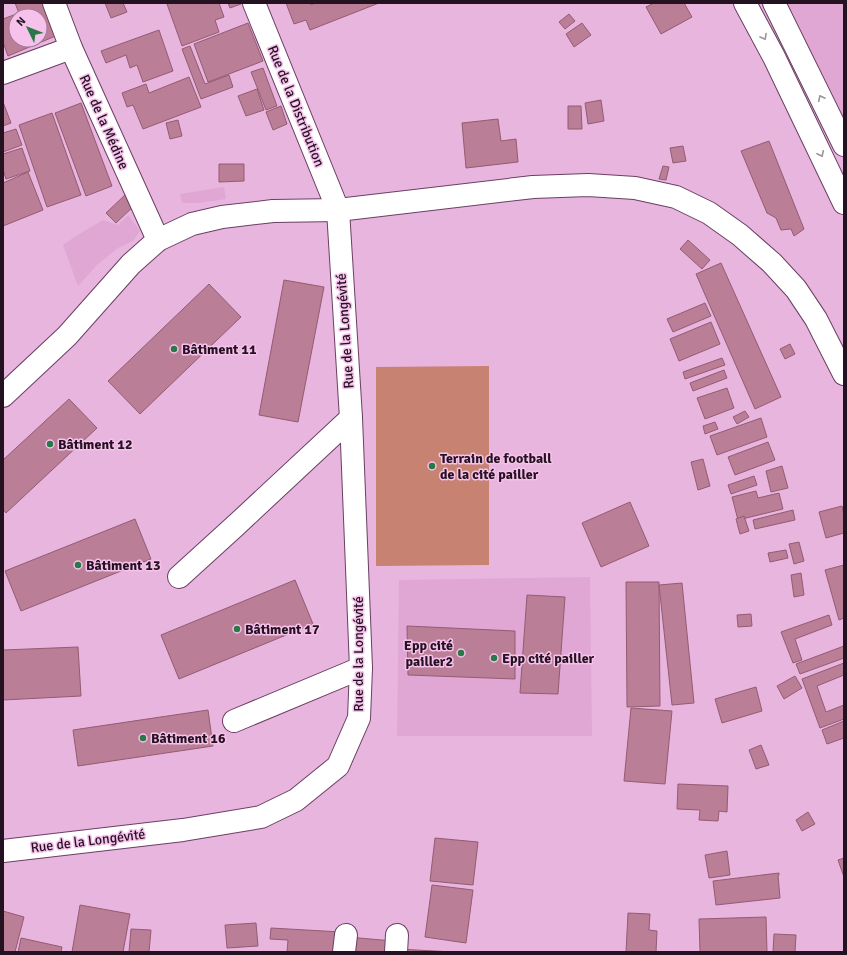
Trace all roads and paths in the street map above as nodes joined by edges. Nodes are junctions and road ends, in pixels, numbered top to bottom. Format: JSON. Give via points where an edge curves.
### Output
{"nodes":[{"id":1,"x":54,"y":3,"type":"edge"},
{"id":2,"x":254,"y":3,"type":"edge"},
{"id":3,"x":745,"y":3,"type":"edge"},
{"id":4,"x":774,"y":3,"type":"edge"},
{"id":5,"x":71,"y":48,"type":"junction"},
{"id":6,"x":3,"y":73,"type":"edge"},
{"id":7,"x":844,"y":145,"type":"edge"},
{"id":8,"x":844,"y":203,"type":"edge"},
{"id":9,"x":338,"y":210,"type":"junction"},
{"id":10,"x":158,"y":240,"type":"junction"},
{"id":11,"x":844,"y":374,"type":"edge"},
{"id":12,"x":3,"y":396,"type":"edge"},
{"id":13,"x":351,"y":418,"type":"junction"},
{"id":14,"x":179,"y":576,"type":"dead end"},
{"id":15,"x":361,"y":668,"type":"junction"},
{"id":16,"x":234,"y":721,"type":"dead end"},
{"id":17,"x":3,"y":851,"type":"edge"}],
"edges":[{"from":1,"to":5,"type":"street","name":"Rue de la Médine"},
{"from":2,"to":9,"type":"street","name":"Rue de la Distribution"},
{"from":3,"to":8,"type":"street","one_way":true,"via":[[774,57]]},
{"from":7,"to":4,"type":"street","one_way":true},
{"from":5,"to":6,"type":"street"},
{"from":5,"to":10,"type":"street","name":"Rue de la Médine"},
{"from":9,"to":10,"type":"street","via":[[273,211],[222,218],[192,224]]},
{"from":9,"to":11,"type":"street","via":[[533,187],[588,185],[635,188],[676,197],[709,213],[740,235],[772,263],[796,289],[816,319]]},
{"from":9,"to":13,"type":"street","name":"Rue de la Longévité"},
{"from":10,"to":12,"type":"street","via":[[131,264],[67,336]]},
{"from":13,"to":14,"type":"street"},
{"from":13,"to":15,"type":"street","name":"Rue de la Longévité"},
{"from":15,"to":16,"type":"street"},
{"from":15,"to":17,"type":"street","name":"Rue de la Longévité","via":[[359,718],[338,766],[296,800],[261,817],[183,830]]}]}
